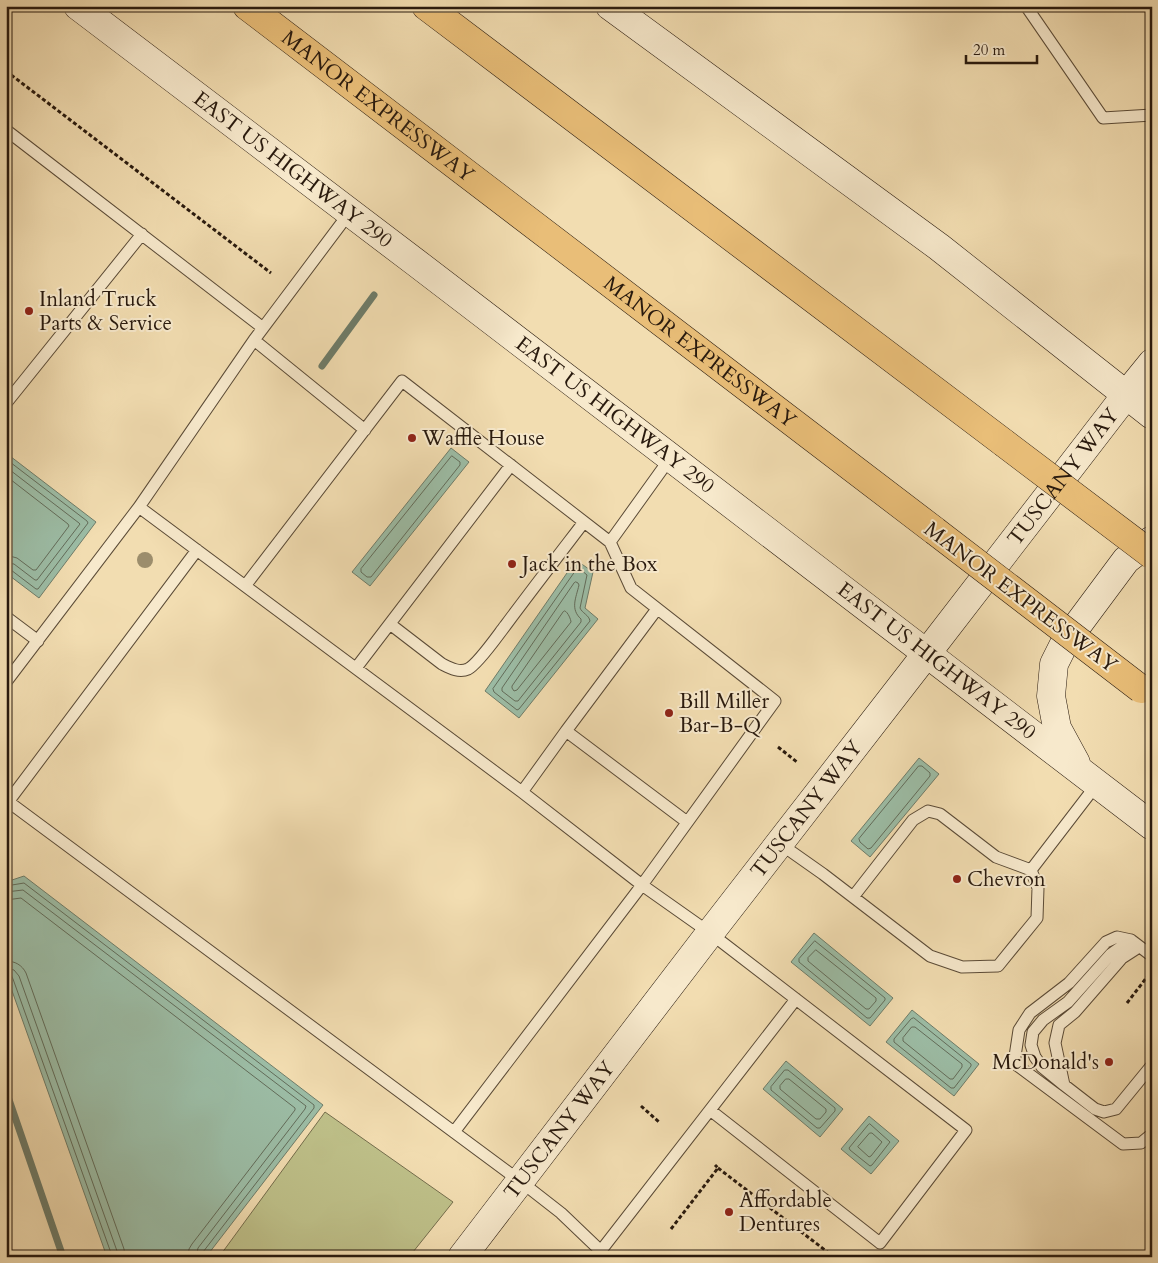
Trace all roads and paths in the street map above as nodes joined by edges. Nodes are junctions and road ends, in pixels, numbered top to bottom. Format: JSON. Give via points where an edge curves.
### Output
{"nodes":[{"id":1,"x":78,"y":6,"type":"edge"},
{"id":2,"x":248,"y":6,"type":"edge"},
{"id":3,"x":426,"y":6,"type":"edge"},
{"id":4,"x":610,"y":6,"type":"edge"},
{"id":5,"x":1026,"y":6,"type":"edge"},
{"id":6,"x":7,"y":72,"type":"edge"},
{"id":7,"x":1152,"y":115,"type":"edge"},
{"id":8,"x":6,"y":130,"type":"edge"},
{"id":9,"x":350,"y":212,"type":"junction"},
{"id":10,"x":142,"y":234,"type":"junction"},
{"id":11,"x":271,"y":274,"type":"dead end"},
{"id":12,"x":263,"y":328,"type":"junction"},
{"id":13,"x":254,"y":340,"type":"junction"},
{"id":14,"x":1152,"y":363,"type":"edge"},
{"id":15,"x":1126,"y":395,"type":"junction"},
{"id":16,"x":6,"y":401,"type":"edge"},
{"id":17,"x":1152,"y":415,"type":"edge"},
{"id":18,"x":365,"y":430,"type":"junction"},
{"id":19,"x":670,"y":457,"type":"junction"},
{"id":20,"x":511,"y":465,"type":"junction"},
{"id":21,"x":139,"y":507,"type":"junction"},
{"id":22,"x":584,"y":522,"type":"junction"},
{"id":23,"x":1152,"y":540,"type":"edge"},
{"id":24,"x":610,"y":542,"type":"junction"},
{"id":25,"x":197,"y":550,"type":"junction"},
{"id":26,"x":1152,"y":555,"type":"edge"},
{"id":27,"x":245,"y":586,"type":"junction"},
{"id":28,"x":657,"y":609,"type":"junction"},
{"id":29,"x":6,"y":617,"type":"edge"},
{"id":30,"x":390,"y":624,"type":"junction"},
{"id":31,"x":38,"y":641,"type":"junction"},
{"id":32,"x":927,"y":653,"type":"junction"},
{"id":33,"x":356,"y":668,"type":"junction"},
{"id":34,"x":6,"y":682,"type":"edge"},
{"id":35,"x":1146,"y":693,"type":"edge"},
{"id":36,"x":566,"y":731,"type":"junction"},
{"id":37,"x":778,"y":747,"type":"dead end"},
{"id":38,"x":797,"y":762,"type":"dead end"},
{"id":39,"x":1089,"y":778,"type":"junction"},
{"id":40,"x":522,"y":792,"type":"junction"},
{"id":41,"x":7,"y":801,"type":"edge"},
{"id":42,"x":688,"y":822,"type":"junction"},
{"id":43,"x":1152,"y":826,"type":"edge"},
{"id":44,"x":779,"y":843,"type":"junction"},
{"id":45,"x":1031,"y":870,"type":"junction"},
{"id":46,"x":642,"y":885,"type":"junction"},
{"id":47,"x":853,"y":897,"type":"junction"},
{"id":48,"x":710,"y":933,"type":"junction"},
{"id":49,"x":1135,"y":943,"type":"junction"},
{"id":50,"x":1152,"y":956,"type":"edge"},
{"id":51,"x":1152,"y":981,"type":"edge"},
{"id":52,"x":796,"y":999,"type":"junction"},
{"id":53,"x":1127,"y":1003,"type":"dead end"},
{"id":54,"x":1152,"y":1065,"type":"edge"},
{"id":55,"x":1064,"y":1085,"type":"junction"},
{"id":56,"x":641,"y":1106,"type":"dead end"},
{"id":57,"x":710,"y":1110,"type":"junction"},
{"id":58,"x":659,"y":1122,"type":"dead end"},
{"id":59,"x":454,"y":1132,"type":"junction"},
{"id":60,"x":1152,"y":1134,"type":"edge"},
{"id":61,"x":520,"y":1181,"type":"junction"},
{"id":62,"x":671,"y":1229,"type":"dead end"},
{"id":63,"x":601,"y":1255,"type":"edge"},
{"id":64,"x":462,"y":1257,"type":"edge"},
{"id":65,"x":834,"y":1257,"type":"edge"}],
"edges":[{"from":1,"to":9,"type":"main road","name":"EAST US HIGHWAY 290"},
{"from":2,"to":35,"type":"highway","name":"MANOR EXPRESSWAY","bridge":true},
{"from":3,"to":26,"type":"highway","bridge":true},
{"from":4,"to":15,"type":"main road","via":[[939,246]]},
{"from":5,"to":7,"type":"lane","via":[[1103,118]]},
{"from":6,"to":11,"type":"path"},
{"from":8,"to":10,"type":"lane"},
{"from":9,"to":12,"type":"lane"},
{"from":9,"to":19,"type":"main road","name":"EAST US HIGHWAY 290"},
{"from":10,"to":12,"type":"lane"},
{"from":10,"to":16,"type":"lane"},
{"from":12,"to":13,"type":"lane"},
{"from":13,"to":18,"type":"lane"},
{"from":13,"to":21,"type":"lane"},
{"from":14,"to":15,"type":"main road","name":"TUSCANY WAY"},
{"from":15,"to":17,"type":"main road"},
{"from":15,"to":32,"type":"main road","name":"TUSCANY WAY"},
{"from":18,"to":20,"type":"lane","via":[[402,381]]},
{"from":18,"to":27,"type":"lane"},
{"from":19,"to":24,"type":"lane"},
{"from":19,"to":32,"type":"main road","name":"EAST US HIGHWAY 290"},
{"from":20,"to":22,"type":"lane"},
{"from":20,"to":30,"type":"lane"},
{"from":21,"to":25,"type":"lane"},
{"from":21,"to":31,"type":"lane"},
{"from":22,"to":24,"type":"lane"},
{"from":22,"to":30,"type":"lane","via":[[490,645],[466,670],[442,664]]},
{"from":23,"to":39,"type":"main road","via":[[1126,560],[1065,642],[1054,664],[1051,696],[1057,728]]},
{"from":24,"to":28,"type":"lane","via":[[631,588]]},
{"from":25,"to":27,"type":"lane"},
{"from":25,"to":41,"type":"lane"},
{"from":27,"to":33,"type":"lane"},
{"from":28,"to":36,"type":"lane"},
{"from":28,"to":42,"type":"lane","via":[[775,701]]},
{"from":29,"to":31,"type":"lane"},
{"from":30,"to":33,"type":"lane"},
{"from":31,"to":34,"type":"lane"},
{"from":32,"to":39,"type":"main road","name":"EAST US HIGHWAY 290"},
{"from":32,"to":44,"type":"main road","name":"TUSCANY WAY"},
{"from":33,"to":40,"type":"lane"},
{"from":36,"to":40,"type":"lane"},
{"from":36,"to":42,"type":"lane"},
{"from":37,"to":38,"type":"path"},
{"from":39,"to":43,"type":"main road","name":"EAST US HIGHWAY 290"},
{"from":39,"to":45,"type":"lane"},
{"from":40,"to":46,"type":"lane"},
{"from":41,"to":59,"type":"lane"},
{"from":42,"to":46,"type":"lane"},
{"from":44,"to":47,"type":"lane"},
{"from":44,"to":48,"type":"main road","name":"TUSCANY WAY"},
{"from":45,"to":47,"type":"lane","via":[[996,857],[940,814],[928,811],[913,820]]},
{"from":45,"to":47,"type":"lane","via":[[1038,888],[1037,918],[998,966],[962,967],[930,956]]},
{"from":46,"to":48,"type":"lane"},
{"from":46,"to":59,"type":"lane"},
{"from":48,"to":52,"type":"lane"},
{"from":48,"to":61,"type":"main road","name":"TUSCANY WAY"},
{"from":49,"to":50,"type":"lane"},
{"from":49,"to":55,"type":"lane","via":[[1075,1012],[1059,1025],[1055,1043]]},
{"from":49,"to":55,"type":"lane","via":[[1111,954],[1068,1002],[1042,1020],[1034,1032],[1031,1045],[1035,1057]]},
{"from":49,"to":60,"type":"lane","via":[[1117,937],[1106,942],[1069,984],[1030,1013],[1019,1030],[1014,1063],[1123,1144],[1142,1144]]},
{"from":51,"to":53,"type":"path","via":[[1147,977]]},
{"from":52,"to":57,"type":"lane"},
{"from":52,"to":57,"type":"lane","via":[[966,1130],[880,1243]]},
{"from":54,"to":55,"type":"lane","via":[[1116,1109],[1104,1112],[1095,1109]]},
{"from":56,"to":58,"type":"path"},
{"from":57,"to":63,"type":"lane"},
{"from":59,"to":61,"type":"lane"},
{"from":61,"to":63,"type":"lane","via":[[560,1213]]},
{"from":61,"to":64,"type":"main road","name":"TUSCANY WAY"},
{"from":62,"to":65,"type":"path","via":[[716,1166]]}]}
